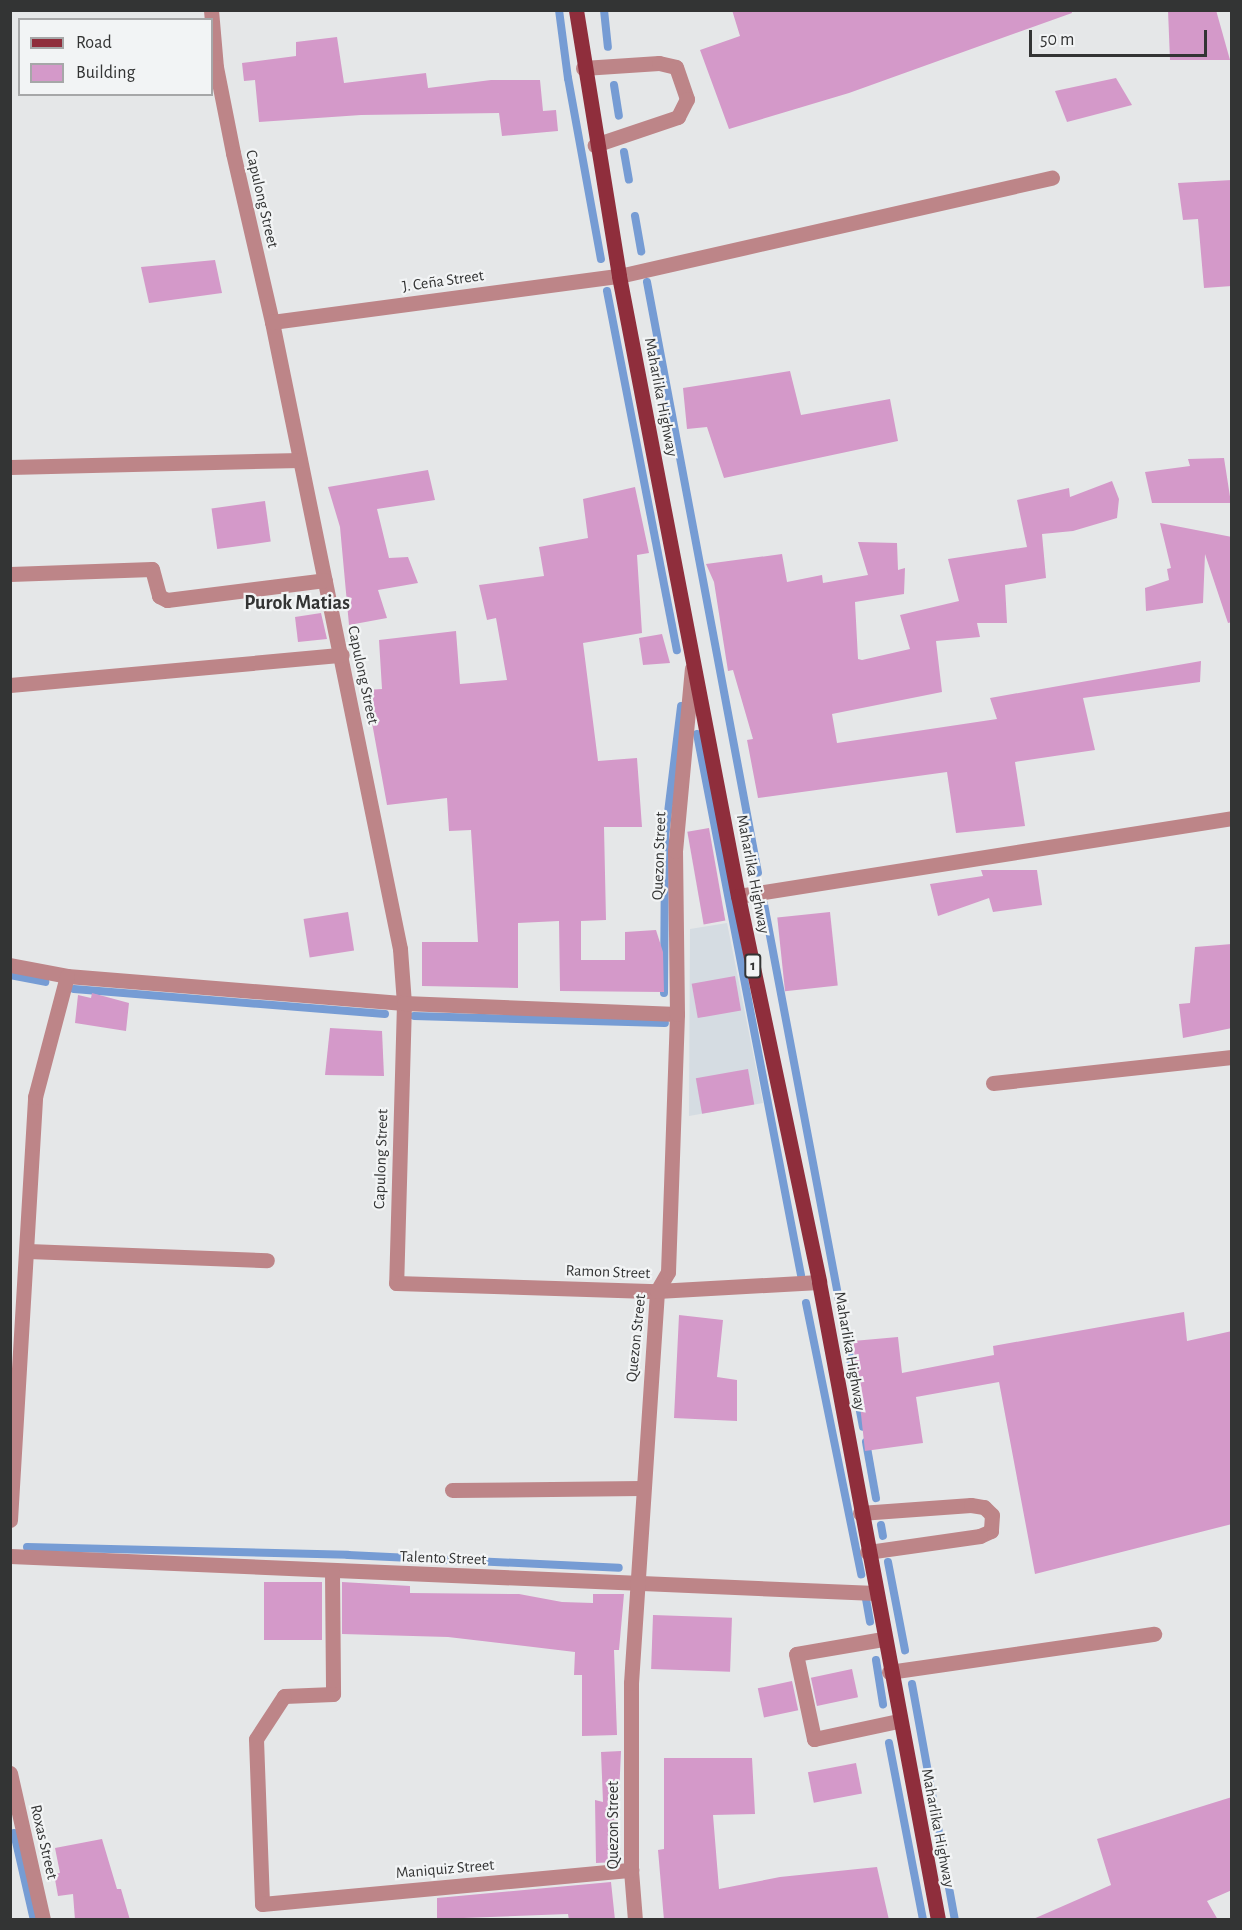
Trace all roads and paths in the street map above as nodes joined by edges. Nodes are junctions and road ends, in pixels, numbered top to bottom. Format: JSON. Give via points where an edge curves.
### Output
{"nodes":[{"id":1,"x":576,"y":10,"type":"edge"},
{"id":2,"x":213,"y":33,"type":"edge"},
{"id":3,"x":583,"y":68,"type":"junction"},
{"id":4,"x":595,"y":145,"type":"junction"},
{"id":5,"x":1052,"y":178,"type":"dead end"},
{"id":6,"x":619,"y":276,"type":"junction"},
{"id":7,"x":272,"y":322,"type":"junction"},
{"id":8,"x":300,"y":460,"type":"junction"},
{"id":9,"x":10,"y":467,"type":"edge"},
{"id":10,"x":10,"y":574,"type":"edge"},
{"id":11,"x":325,"y":580,"type":"junction"},
{"id":12,"x":693,"y":654,"type":"junction"},
{"id":13,"x":342,"y":655,"type":"junction"},
{"id":14,"x":10,"y":685,"type":"edge"},
{"id":15,"x":1232,"y":818,"type":"edge"},
{"id":16,"x":738,"y":896,"type":"junction"},
{"id":17,"x":10,"y":965,"type":"edge"},
{"id":18,"x":67,"y":976,"type":"junction"},
{"id":19,"x":404,"y":1003,"type":"junction"},
{"id":20,"x":677,"y":1014,"type":"junction"},
{"id":21,"x":1232,"y":1057,"type":"edge"},
{"id":22,"x":993,"y":1083,"type":"dead end"},
{"id":23,"x":28,"y":1251,"type":"junction"},
{"id":24,"x":267,"y":1260,"type":"dead end"},
{"id":25,"x":819,"y":1282,"type":"junction"},
{"id":26,"x":396,"y":1283,"type":"joint"},
{"id":27,"x":657,"y":1291,"type":"junction"},
{"id":28,"x":641,"y":1488,"type":"junction"},
{"id":29,"x":452,"y":1490,"type":"dead end"},
{"id":30,"x":860,"y":1513,"type":"junction"},
{"id":31,"x":10,"y":1520,"type":"edge"},
{"id":32,"x":867,"y":1552,"type":"junction"},
{"id":33,"x":10,"y":1556,"type":"edge"},
{"id":34,"x":332,"y":1572,"type":"junction"},
{"id":35,"x":636,"y":1582,"type":"junction"},
{"id":36,"x":875,"y":1593,"type":"junction"},
{"id":37,"x":1154,"y":1634,"type":"dead end"},
{"id":38,"x":883,"y":1639,"type":"junction"},
{"id":39,"x":890,"y":1672,"type":"junction"},
{"id":40,"x":898,"y":1721,"type":"junction"},
{"id":41,"x":10,"y":1773,"type":"edge"},
{"id":42,"x":16,"y":1827,"type":"edge"},
{"id":43,"x":631,"y":1870,"type":"junction"},
{"id":44,"x":43,"y":1920,"type":"edge"},
{"id":45,"x":635,"y":1920,"type":"edge"},
{"id":46,"x":938,"y":1920,"type":"edge"}],
"edges":[{"from":1,"to":3,"type":"main road","name":"Maharlika Highway","number":"1"},
{"from":2,"to":7,"type":"street","name":"Capulong Street","via":[[216,67]]},
{"from":3,"to":4,"type":"main road","name":"Maharlika Highway","number":"1"},
{"from":3,"to":4,"type":"street","via":[[659,63],[676,66],[687,99],[678,117]]},
{"from":4,"to":6,"type":"main road","name":"Maharlika Highway","number":"1"},
{"from":5,"to":6,"type":"street","name":"J. Ceña Street"},
{"from":6,"to":7,"type":"street","name":"J. Ceña Street"},
{"from":6,"to":12,"type":"main road","name":"Maharlika Highway","number":"1"},
{"from":7,"to":8,"type":"street","name":"Capulong Street"},
{"from":8,"to":9,"type":"street"},
{"from":8,"to":11,"type":"street","name":"Capulong Street"},
{"from":10,"to":11,"type":"street","via":[[152,570],[159,596],[167,600]]},
{"from":11,"to":13,"type":"street","name":"Capulong Street"},
{"from":12,"to":16,"type":"main road","name":"Maharlika Highway","number":"1"},
{"from":12,"to":20,"type":"street","name":"Quezon Street","via":[[675,850]]},
{"from":13,"to":14,"type":"street"},
{"from":13,"to":19,"type":"street","name":"Capulong Street","via":[[400,950]]},
{"from":15,"to":16,"type":"street"},
{"from":16,"to":25,"type":"main road","name":"Maharlika Highway","number":"1"},
{"from":17,"to":18,"type":"street"},
{"from":18,"to":19,"type":"street"},
{"from":18,"to":23,"type":"street","via":[[35,1097]]},
{"from":19,"to":20,"type":"street"},
{"from":19,"to":26,"type":"street","name":"Capulong Street"},
{"from":20,"to":27,"type":"street","name":"Quezon Street","via":[[668,1272]]},
{"from":21,"to":22,"type":"street"},
{"from":23,"to":24,"type":"street"},
{"from":23,"to":31,"type":"street"},
{"from":25,"to":27,"type":"street","name":"Ramon Street"},
{"from":25,"to":30,"type":"main road","name":"Maharlika Highway","number":"1"},
{"from":26,"to":27,"type":"street","name":"Ramon Street"},
{"from":27,"to":28,"type":"street","name":"Quezon Street"},
{"from":28,"to":29,"type":"street"},
{"from":28,"to":35,"type":"street","name":"Quezon Street"},
{"from":30,"to":32,"type":"main road","name":"Maharlika Highway","number":"1"},
{"from":30,"to":32,"type":"street","via":[[971,1505],[992,1515],[991,1531],[980,1536]]},
{"from":32,"to":36,"type":"main road","name":"Maharlika Highway","number":"1"},
{"from":33,"to":34,"type":"street","name":"Talento Street"},
{"from":34,"to":35,"type":"street","name":"Talento Street"},
{"from":34,"to":43,"type":"street","name":"Maniquiz Street","via":[[333,1694],[284,1696],[256,1739],[262,1904]]},
{"from":35,"to":36,"type":"street","name":"Talento Street"},
{"from":35,"to":43,"type":"street","name":"Quezon Street","via":[[631,1683]]},
{"from":36,"to":38,"type":"main road","name":"Maharlika Highway","number":"1"},
{"from":37,"to":39,"type":"street"},
{"from":38,"to":39,"type":"main road","name":"Maharlika Highway","number":"1"},
{"from":38,"to":40,"type":"street","via":[[796,1654],[814,1739]]},
{"from":39,"to":40,"type":"main road","name":"Maharlika Highway","number":"1"},
{"from":40,"to":46,"type":"main road","name":"Maharlika Highway","number":"1"},
{"from":41,"to":42,"type":"street","name":"Roxas Street"},
{"from":42,"to":44,"type":"street","name":"Roxas Street"},
{"from":43,"to":45,"type":"street","name":"Quezon Street"}]}
